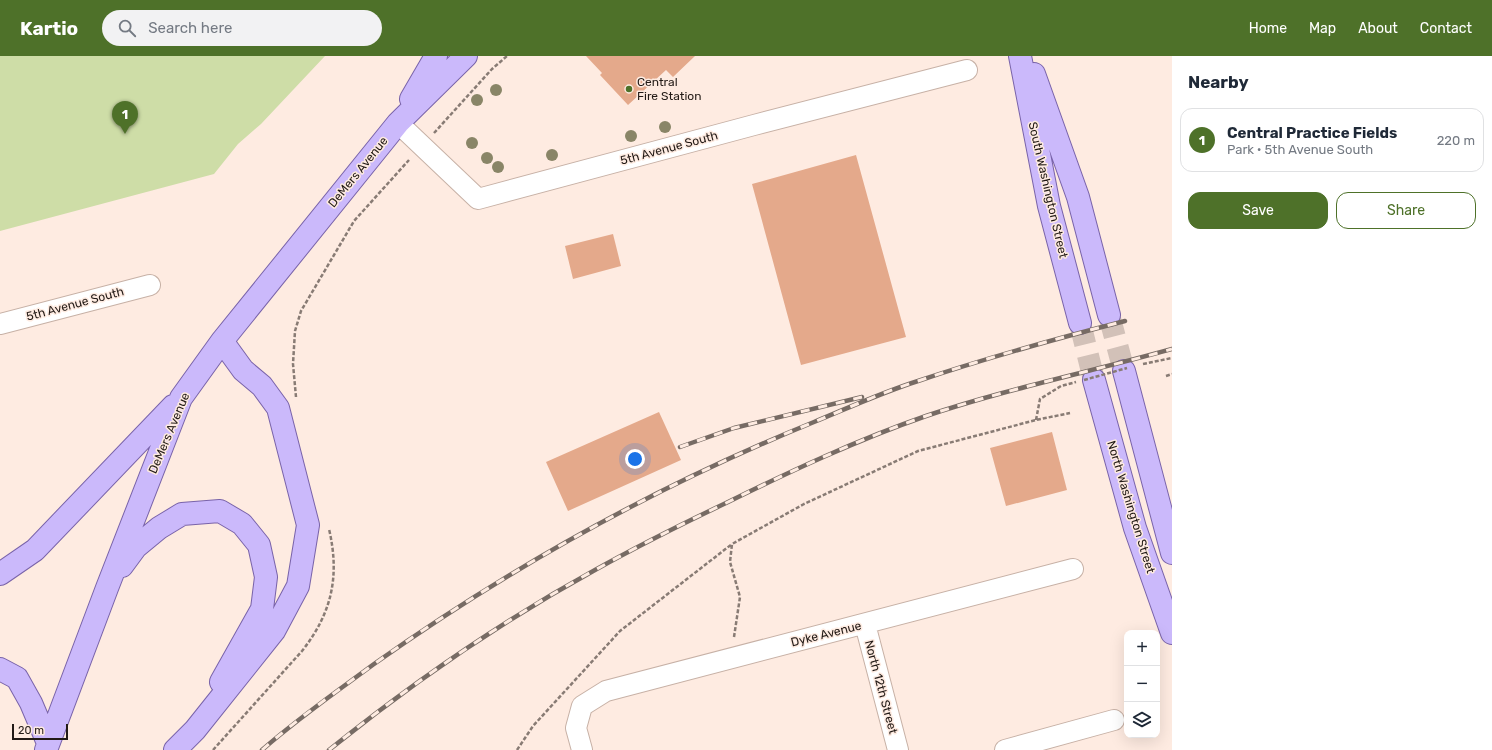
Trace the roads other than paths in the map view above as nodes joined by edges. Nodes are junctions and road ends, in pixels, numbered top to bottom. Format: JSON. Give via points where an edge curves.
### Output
{"nodes":[{"id":1,"x":436,"y":56,"type":"edge"},
{"id":2,"x":466,"y":56,"type":"edge"},
{"id":3,"x":1020,"y":56,"type":"edge"},
{"id":4,"x":1028,"y":56,"type":"edge"},
{"id":5,"x":967,"y":70,"type":"dead end"},
{"id":6,"x":398,"y":123,"type":"junction"},
{"id":7,"x":150,"y":285,"type":"dead end"},
{"id":8,"x":1109,"y":315,"type":"tunnel mouth"},
{"id":9,"x":1080,"y":323,"type":"tunnel mouth"},
{"id":10,"x":0,"y":324,"type":"edge"},
{"id":11,"x":222,"y":341,"type":"junction"},
{"id":12,"x":1131,"y":368,"type":"tunnel mouth"},
{"id":13,"x":1089,"y":380,"type":"tunnel mouth"},
{"id":14,"x":181,"y":398,"type":"junction"},
{"id":15,"x":1172,"y":553,"type":"edge"},
{"id":16,"x":1073,"y":569,"type":"dead end"},
{"id":17,"x":0,"y":574,"type":"edge"},
{"id":18,"x":107,"y":588,"type":"junction"},
{"id":19,"x":865,"y":624,"type":"junction"},
{"id":20,"x":1172,"y":634,"type":"edge"},
{"id":21,"x":0,"y":670,"type":"edge"},
{"id":22,"x":1114,"y":720,"type":"dead end"},
{"id":23,"x":195,"y":730,"type":"junction"},
{"id":24,"x":47,"y":746,"type":"edge"},
{"id":25,"x":175,"y":750,"type":"edge"},
{"id":26,"x":582,"y":750,"type":"edge"},
{"id":27,"x":898,"y":750,"type":"edge"},
{"id":28,"x":1005,"y":750,"type":"edge"}],
"edges":[{"from":1,"to":6,"type":"main road","name":"DeMers Avenue"},
{"from":2,"to":6,"type":"main road","name":"DeMers Avenue"},
{"from":3,"to":9,"type":"main road","name":"South Washington Street","via":[[1049,206]]},
{"from":4,"to":8,"type":"main road","name":"South Washington Street","via":[[1078,197]]},
{"from":5,"to":6,"type":"street","name":"5th Avenue South","via":[[754,124],[478,200]]},
{"from":6,"to":11,"type":"main road","name":"DeMers Avenue"},
{"from":7,"to":10,"type":"street","name":"5th Avenue South"},
{"from":11,"to":14,"type":"main road","name":"DeMers Avenue"},
{"from":11,"to":23,"type":"main road","via":[[243,370],[262,386],[278,408],[308,525],[298,586],[274,631]]},
{"from":12,"to":15,"type":"main road"},
{"from":13,"to":20,"type":"main road","name":"North Washington Street","via":[[1135,528]]},
{"from":14,"to":17,"type":"main road","via":[[34,550]]},
{"from":14,"to":18,"type":"main road","name":"DeMers Avenue"},
{"from":16,"to":19,"type":"street","name":"Dyke Avenue"},
{"from":18,"to":23,"type":"main road","via":[[136,547],[158,528],[182,514],[220,511],[242,524],[259,545],[266,577],[262,609]]},
{"from":18,"to":24,"type":"main road","name":"DeMers Avenue"},
{"from":19,"to":26,"type":"street","name":"Dyke Avenue","via":[[606,691],[582,706],[576,728]]},
{"from":19,"to":27,"type":"street","name":"North 12th Street"},
{"from":21,"to":24,"type":"main road","via":[[17,678],[31,702]]},
{"from":22,"to":28,"type":"street"},
{"from":23,"to":25,"type":"main road"}]}
